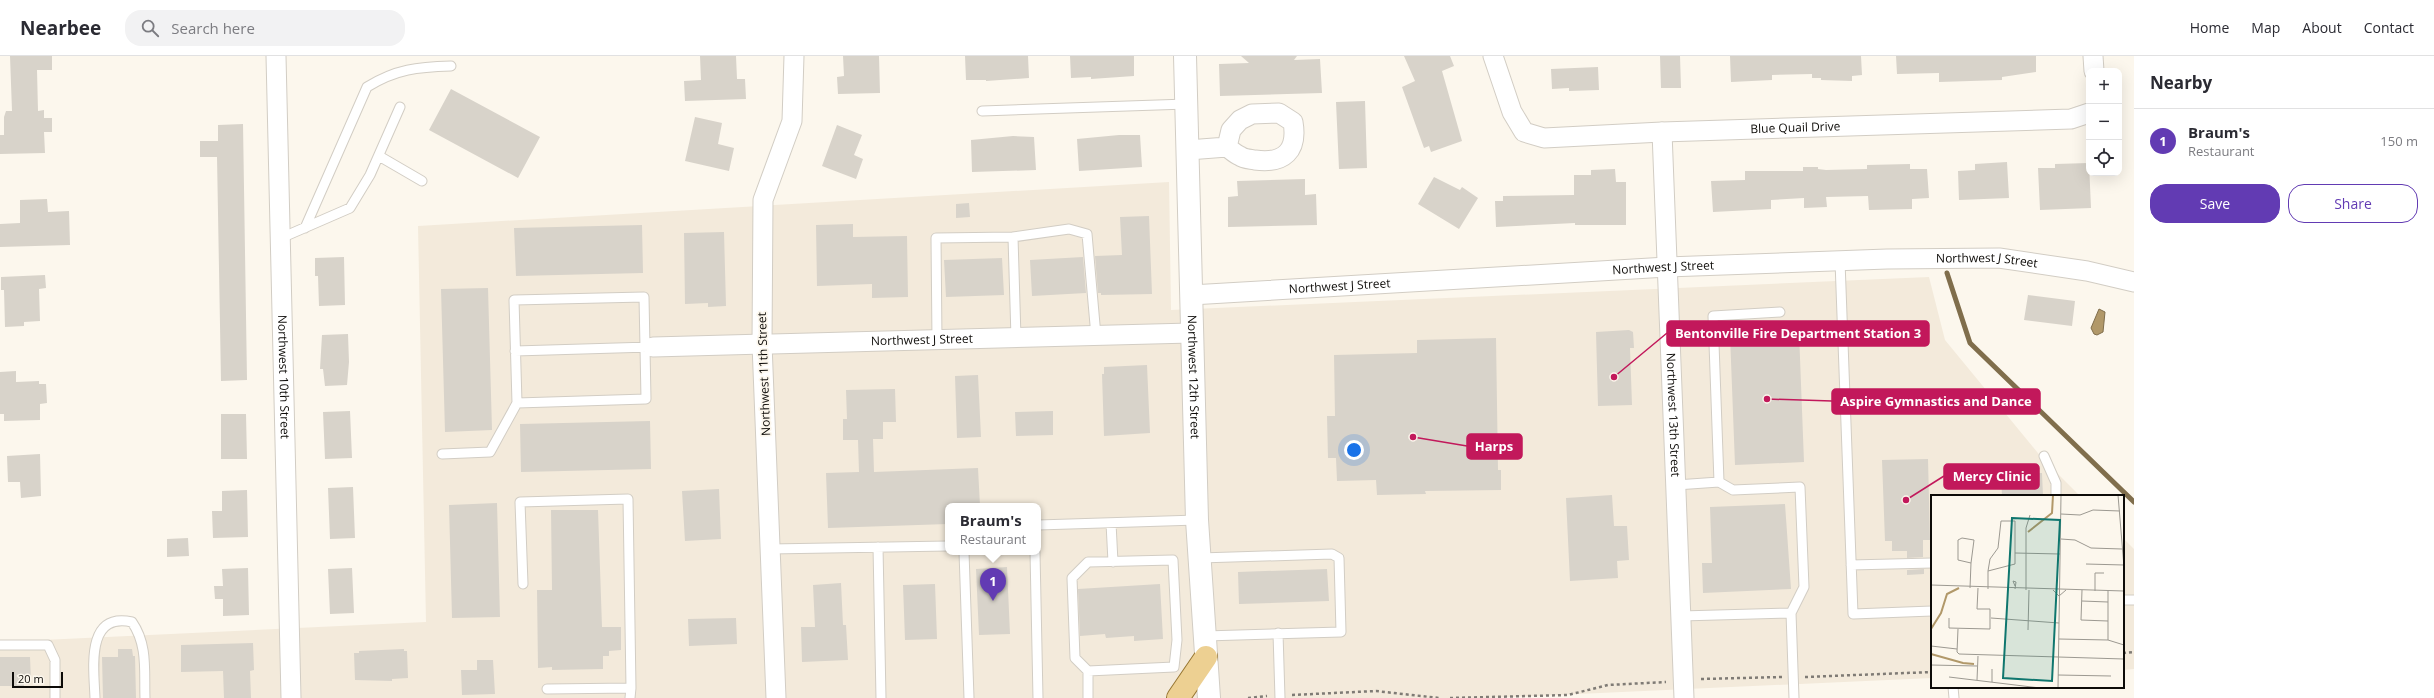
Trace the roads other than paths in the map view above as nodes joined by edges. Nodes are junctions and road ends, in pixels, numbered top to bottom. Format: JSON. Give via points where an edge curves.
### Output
{"nodes":[{"id":1,"x":276,"y":56,"type":"edge"},
{"id":2,"x":794,"y":56,"type":"edge"},
{"id":3,"x":1185,"y":56,"type":"edge"},
{"id":4,"x":1493,"y":56,"type":"edge"},
{"id":5,"x":2093,"y":56,"type":"edge"},
{"id":6,"x":451,"y":66,"type":"dead end"},
{"id":7,"x":2094,"y":68,"type":"edge"},
{"id":8,"x":1188,"y":104,"type":"junction"},
{"id":9,"x":400,"y":108,"type":"dead end"},
{"id":10,"x":982,"y":111,"type":"dead end"},
{"id":11,"x":2086,"y":114,"type":"edge"},
{"id":12,"x":1662,"y":132,"type":"junction"},
{"id":13,"x":1227,"y":147,"type":"dead end"},
{"id":14,"x":1188,"y":150,"type":"junction"},
{"id":15,"x":379,"y":156,"type":"junction"},
{"id":16,"x":422,"y":180,"type":"dead end"},
{"id":17,"x":305,"y":228,"type":"junction"},
{"id":18,"x":1013,"y":237,"type":"junction"},
{"id":19,"x":281,"y":238,"type":"junction"},
{"id":20,"x":1840,"y":261,"type":"junction"},
{"id":21,"x":1668,"y":267,"type":"junction"},
{"id":22,"x":2134,"y":282,"type":"edge"},
{"id":23,"x":1190,"y":295,"type":"junction"},
{"id":24,"x":1780,"y":312,"type":"dead end"},
{"id":25,"x":1191,"y":333,"type":"junction"},
{"id":26,"x":1096,"y":336,"type":"junction"},
{"id":27,"x":1016,"y":338,"type":"junction"},
{"id":28,"x":937,"y":340,"type":"junction"},
{"id":29,"x":762,"y":344,"type":"junction"},
{"id":30,"x":649,"y":347,"type":"junction"},
{"id":31,"x":515,"y":351,"type":"junction"},
{"id":32,"x":517,"y":403,"type":"junction"},
{"id":33,"x":442,"y":454,"type":"dead end"},
{"id":34,"x":2044,"y":456,"type":"dead end"},
{"id":35,"x":1719,"y":482,"type":"junction"},
{"id":36,"x":1676,"y":485,"type":"junction"},
{"id":37,"x":2056,"y":495,"type":"edge"},
{"id":38,"x":1197,"y":520,"type":"junction"},
{"id":39,"x":1111,"y":523,"type":"junction"},
{"id":40,"x":1041,"y":525,"type":"edge"},
{"id":41,"x":945,"y":546,"type":"edge"},
{"id":42,"x":878,"y":547,"type":"junction"},
{"id":43,"x":770,"y":549,"type":"junction"},
{"id":44,"x":964,"y":555,"type":"edge"},
{"id":45,"x":1035,"y":555,"type":"edge"},
{"id":46,"x":1200,"y":558,"type":"junction"},
{"id":47,"x":1113,"y":562,"type":"junction"},
{"id":48,"x":1931,"y":563,"type":"edge"},
{"id":49,"x":1851,"y":565,"type":"junction"},
{"id":50,"x":523,"y":584,"type":"dead end"},
{"id":51,"x":1931,"y":611,"type":"edge"},
{"id":52,"x":1791,"y":613,"type":"junction"},
{"id":53,"x":1681,"y":616,"type":"junction"},
{"id":54,"x":1278,"y":633,"type":"junction"},
{"id":55,"x":1205,"y":636,"type":"junction"},
{"id":56,"x":0,"y":645,"type":"edge"},
{"id":57,"x":1206,"y":657,"type":"junction"},
{"id":58,"x":1088,"y":671,"type":"junction"},
{"id":59,"x":631,"y":688,"type":"junction"},
{"id":60,"x":547,"y":690,"type":"dead end"},
{"id":61,"x":55,"y":698,"type":"edge"},
{"id":62,"x":95,"y":698,"type":"edge"},
{"id":63,"x":145,"y":698,"type":"edge"},
{"id":64,"x":292,"y":698,"type":"edge"},
{"id":65,"x":630,"y":698,"type":"edge"},
{"id":66,"x":776,"y":698,"type":"edge"},
{"id":67,"x":881,"y":698,"type":"edge"},
{"id":68,"x":969,"y":698,"type":"edge"},
{"id":69,"x":1038,"y":698,"type":"edge"},
{"id":70,"x":1088,"y":698,"type":"edge"},
{"id":71,"x":1178,"y":698,"type":"edge"},
{"id":72,"x":1209,"y":698,"type":"edge"},
{"id":73,"x":1280,"y":698,"type":"edge"},
{"id":74,"x":1684,"y":698,"type":"edge"},
{"id":75,"x":1794,"y":698,"type":"edge"}],
"edges":[{"from":1,"to":19,"type":"street","name":"Northwest 10th Street"},
{"from":2,"to":29,"type":"street","name":"Northwest 11th Street","via":[[792,121],[763,200]]},
{"from":3,"to":8,"type":"street","name":"Northwest 12th Street"},
{"from":4,"to":12,"type":"street","name":"Blue Quail Drive","via":[[1512,112],[1524,132],[1544,138]]},
{"from":5,"to":7,"type":"street"},
{"from":6,"to":17,"type":"lane","via":[[419,67],[386,76],[367,87]]},
{"from":8,"to":10,"type":"lane"},
{"from":8,"to":14,"type":"street","name":"Northwest 12th Street"},
{"from":9,"to":15,"type":"lane"},
{"from":11,"to":12,"type":"street","name":"Blue Quail Drive","via":[[2071,119]]},
{"from":12,"to":21,"type":"street","name":"Northwest 13th Street"},
{"from":13,"to":14,"type":"street"},
{"from":14,"to":23,"type":"street","name":"Northwest 12th Street"},
{"from":15,"to":16,"type":"lane"},
{"from":15,"to":17,"type":"lane","via":[[350,208]]},
{"from":17,"to":19,"type":"lane"},
{"from":18,"to":26,"type":"lane","via":[[1069,229],[1087,234]]},
{"from":18,"to":27,"type":"lane"},
{"from":18,"to":28,"type":"lane","via":[[936,238]]},
{"from":19,"to":64,"type":"street","name":"Northwest 10th Street"},
{"from":20,"to":21,"type":"street","name":"Northwest J Street"},
{"from":20,"to":22,"type":"street","name":"Northwest J Street","via":[[1999,258],[2087,271]]},
{"from":20,"to":49,"type":"lane"},
{"from":21,"to":23,"type":"street","name":"Northwest J Street"},
{"from":21,"to":36,"type":"street","name":"Northwest 13th Street"},
{"from":23,"to":25,"type":"street","name":"Northwest 12th Street"},
{"from":24,"to":35,"type":"lane","via":[[1714,316]]},
{"from":25,"to":26,"type":"street","name":"Northwest J Street"},
{"from":25,"to":38,"type":"street","name":"Northwest 12th Street"},
{"from":26,"to":27,"type":"street","name":"Northwest J Street"},
{"from":27,"to":28,"type":"street","name":"Northwest J Street"},
{"from":28,"to":29,"type":"street","name":"Northwest J Street"},
{"from":29,"to":30,"type":"street","name":"Northwest J Street"},
{"from":29,"to":43,"type":"street","name":"Northwest 11th Street"},
{"from":30,"to":31,"type":"lane"},
{"from":30,"to":31,"type":"lane","via":[[644,297],[514,300]]},
{"from":30,"to":32,"type":"lane","via":[[646,399]]},
{"from":31,"to":32,"type":"lane"},
{"from":32,"to":33,"type":"lane","via":[[490,452]]},
{"from":34,"to":37,"type":"lane","via":[[2056,483]]},
{"from":35,"to":36,"type":"lane"},
{"from":35,"to":52,"type":"lane","via":[[1733,490],[1800,487],[1804,587]]},
{"from":36,"to":53,"type":"street","name":"Northwest 13th Street"},
{"from":38,"to":39,"type":"lane"},
{"from":38,"to":46,"type":"street","name":"Northwest 12th Street"},
{"from":39,"to":40,"type":"lane"},
{"from":39,"to":47,"type":"lane"},
{"from":41,"to":42,"type":"lane"},
{"from":42,"to":43,"type":"lane"},
{"from":42,"to":67,"type":"lane"},
{"from":43,"to":66,"type":"street","name":"Northwest 11th Street"},
{"from":44,"to":68,"type":"lane"},
{"from":45,"to":69,"type":"lane"},
{"from":46,"to":54,"type":"lane","via":[[1332,554],[1339,558],[1341,632]]},
{"from":46,"to":55,"type":"street","name":"Northwest 12th Street"},
{"from":47,"to":58,"type":"lane","via":[[1088,562],[1072,578],[1075,658]]},
{"from":47,"to":58,"type":"lane","via":[[1173,560],[1177,640],[1174,667]]},
{"from":48,"to":49,"type":"lane"},
{"from":49,"to":51,"type":"lane","via":[[1853,614]]},
{"from":50,"to":59,"type":"lane","via":[[520,502],[628,499]]},
{"from":52,"to":53,"type":"lane"},
{"from":52,"to":75,"type":"lane"},
{"from":53,"to":74,"type":"street","name":"Northwest 13th Street"},
{"from":54,"to":55,"type":"lane"},
{"from":54,"to":73,"type":"lane"},
{"from":55,"to":57,"type":"street","name":"Northwest 12th Street"},
{"from":56,"to":61,"type":"lane","via":[[44,644],[51,649],[55,660]]},
{"from":57,"to":71,"type":"main road"},
{"from":57,"to":72,"type":"street","name":"Northwest 12th Street"},
{"from":58,"to":70,"type":"lane"},
{"from":59,"to":60,"type":"lane"},
{"from":59,"to":65,"type":"lane"},
{"from":62,"to":63,"type":"lane","via":[[94,645],[102,631],[112,622],[120,620],[132,622],[141,634],[144,649]]}]}
